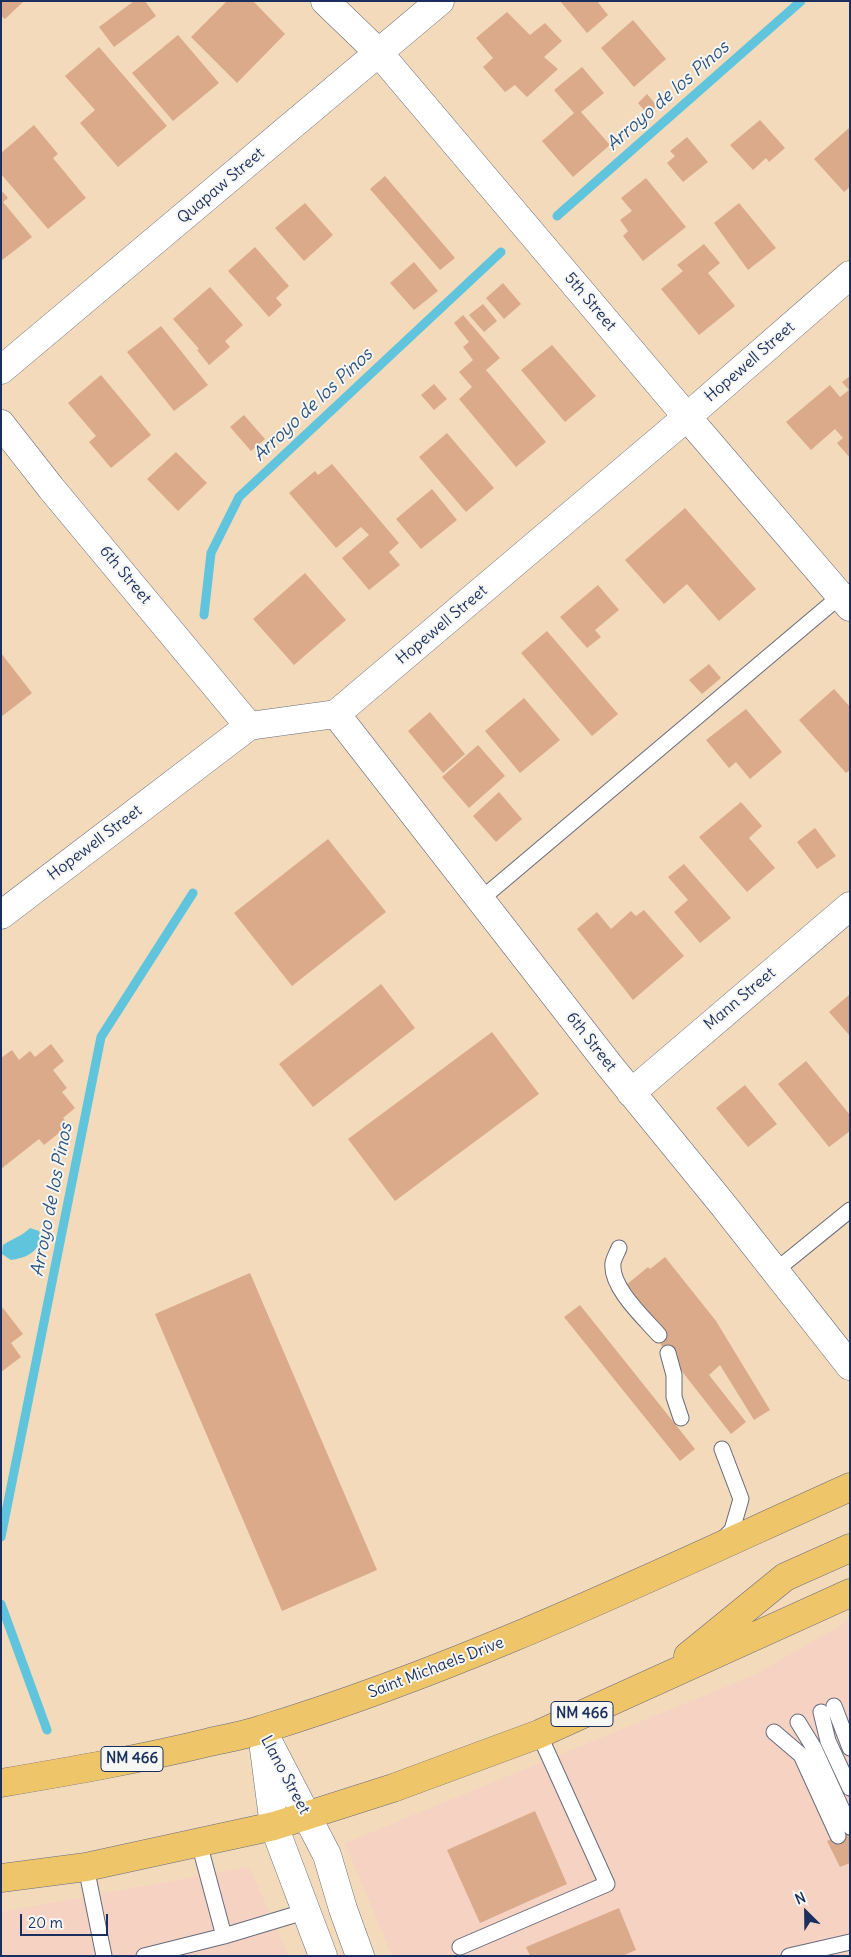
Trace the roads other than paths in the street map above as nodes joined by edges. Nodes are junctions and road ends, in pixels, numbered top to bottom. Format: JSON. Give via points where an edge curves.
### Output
{"nodes":[{"id":1,"x":325,"y":1,"type":"edge"},
{"id":2,"x":440,"y":1,"type":"edge"},
{"id":3,"x":379,"y":53,"type":"junction"},
{"id":4,"x":850,"y":275,"type":"edge"},
{"id":5,"x":1,"y":370,"type":"edge"},
{"id":6,"x":687,"y":417,"type":"junction"},
{"id":7,"x":1,"y":424,"type":"edge"},
{"id":8,"x":847,"y":596,"type":"edge"},
{"id":9,"x":336,"y":714,"type":"junction"},
{"id":10,"x":249,"y":726,"type":"junction"},
{"id":11,"x":480,"y":900,"type":"junction"},
{"id":12,"x":850,"y":906,"type":"edge"},
{"id":13,"x":1,"y":915,"type":"edge"},
{"id":14,"x":631,"y":1093,"type":"junction"},
{"id":15,"x":850,"y":1210,"type":"edge"},
{"id":16,"x":619,"y":1248,"type":"dead end"},
{"id":17,"x":775,"y":1271,"type":"junction"},
{"id":18,"x":659,"y":1335,"type":"dead end"},
{"id":19,"x":668,"y":1353,"type":"dead end"},
{"id":20,"x":850,"y":1366,"type":"edge"},
{"id":21,"x":681,"y":1418,"type":"dead end"},
{"id":22,"x":722,"y":1449,"type":"dead end"},
{"id":23,"x":850,"y":1487,"type":"edge"},
{"id":24,"x":714,"y":1548,"type":"junction"},
{"id":25,"x":850,"y":1548,"type":"edge"},
{"id":26,"x":850,"y":1593,"type":"edge"},
{"id":27,"x":660,"y":1679,"type":"junction"},
{"id":28,"x":798,"y":1722,"type":"dead end"},
{"id":29,"x":262,"y":1730,"type":"junction"},
{"id":30,"x":774,"y":1732,"type":"dead end"},
{"id":31,"x":539,"y":1734,"type":"junction"},
{"id":32,"x":850,"y":1748,"type":"edge"},
{"id":33,"x":1,"y":1783,"type":"edge"},
{"id":34,"x":850,"y":1788,"type":"edge"},
{"id":35,"x":307,"y":1815,"type":"junction"},
{"id":36,"x":274,"y":1826,"type":"junction"},
{"id":37,"x":844,"y":1831,"type":"edge"},
{"id":38,"x":199,"y":1843,"type":"junction"},
{"id":39,"x":86,"y":1866,"type":"junction"},
{"id":40,"x":1,"y":1878,"type":"edge"},
{"id":41,"x":307,"y":1911,"type":"junction"},
{"id":42,"x":224,"y":1936,"type":"junction"},
{"id":43,"x":850,"y":1942,"type":"edge"},
{"id":44,"x":460,"y":1947,"type":"dead end"},
{"id":45,"x":104,"y":1956,"type":"edge"},
{"id":46,"x":144,"y":1956,"type":"edge"},
{"id":47,"x":323,"y":1956,"type":"edge"},
{"id":48,"x":360,"y":1956,"type":"edge"},
{"id":49,"x":789,"y":1956,"type":"edge"}],
"edges":[{"from":1,"to":3,"type":"street","name":"5th Street"},
{"from":2,"to":3,"type":"street","name":"Quapaw Street"},
{"from":3,"to":5,"type":"street","name":"Quapaw Street"},
{"from":3,"to":6,"type":"street","name":"5th Street"},
{"from":4,"to":6,"type":"street","name":"Hopewell Street"},
{"from":6,"to":8,"type":"street","name":"5th Street"},
{"from":6,"to":9,"type":"street","name":"Hopewell Street"},
{"from":7,"to":10,"type":"street","name":"6th Street"},
{"from":8,"to":11,"type":"lane"},
{"from":9,"to":10,"type":"street","name":"Hopewell Street"},
{"from":9,"to":11,"type":"street","name":"6th Street"},
{"from":10,"to":13,"type":"street","name":"Hopewell Street"},
{"from":11,"to":14,"type":"street","name":"6th Street"},
{"from":12,"to":14,"type":"street","name":"Mann Street"},
{"from":14,"to":17,"type":"street","name":"6th Street"},
{"from":15,"to":17,"type":"lane"},
{"from":16,"to":18,"type":"lane","via":[[613,1264],[615,1278],[624,1295]]},
{"from":17,"to":20,"type":"street","name":"6th Street"},
{"from":19,"to":21,"type":"lane","via":[[674,1375],[674,1397]]},
{"from":22,"to":24,"type":"lane","via":[[741,1499],[732,1530]]},
{"from":23,"to":24,"type":"main road","name":"Saint Michaels Drive","number":"NM 466"},
{"from":24,"to":29,"type":"main road","name":"Saint Michaels Drive","number":"NM 466","via":[[457,1662]]},
{"from":25,"to":27,"type":"main road","via":[[785,1577]]},
{"from":26,"to":27,"type":"main road","number":"NM 466"},
{"from":27,"to":31,"type":"main road","number":"NM 466"},
{"from":28,"to":37,"type":"lane","via":[[814,1748]]},
{"from":29,"to":33,"type":"main road","name":"Saint Michaels Drive","number":"NM 466","via":[[89,1768]]},
{"from":29,"to":35,"type":"street","name":"Llano Street"},
{"from":29,"to":36,"type":"street","name":"Llano Street"},
{"from":30,"to":37,"type":"lane","via":[[801,1755]]},
{"from":31,"to":35,"type":"main road","number":"NM 466","via":[[393,1788]]},
{"from":31,"to":44,"type":"lane","via":[[607,1884]]},
{"from":32,"to":34,"type":"lane","via":[[828,1709],[828,1741]]},
{"from":35,"to":36,"type":"main road","number":"NM 466"},
{"from":35,"to":48,"type":"street","name":"Llano Street","via":[[327,1855]]},
{"from":36,"to":38,"type":"main road","number":"NM 466"},
{"from":36,"to":41,"type":"street","name":"Llano Street"},
{"from":38,"to":39,"type":"main road","number":"NM 466"},
{"from":38,"to":42,"type":"lane"},
{"from":39,"to":40,"type":"main road","number":"NM 466"},
{"from":39,"to":45,"type":"lane"},
{"from":41,"to":42,"type":"lane"},
{"from":41,"to":47,"type":"street","name":"Llano Street"},
{"from":42,"to":46,"type":"lane"},
{"from":43,"to":49,"type":"lane"}]}
